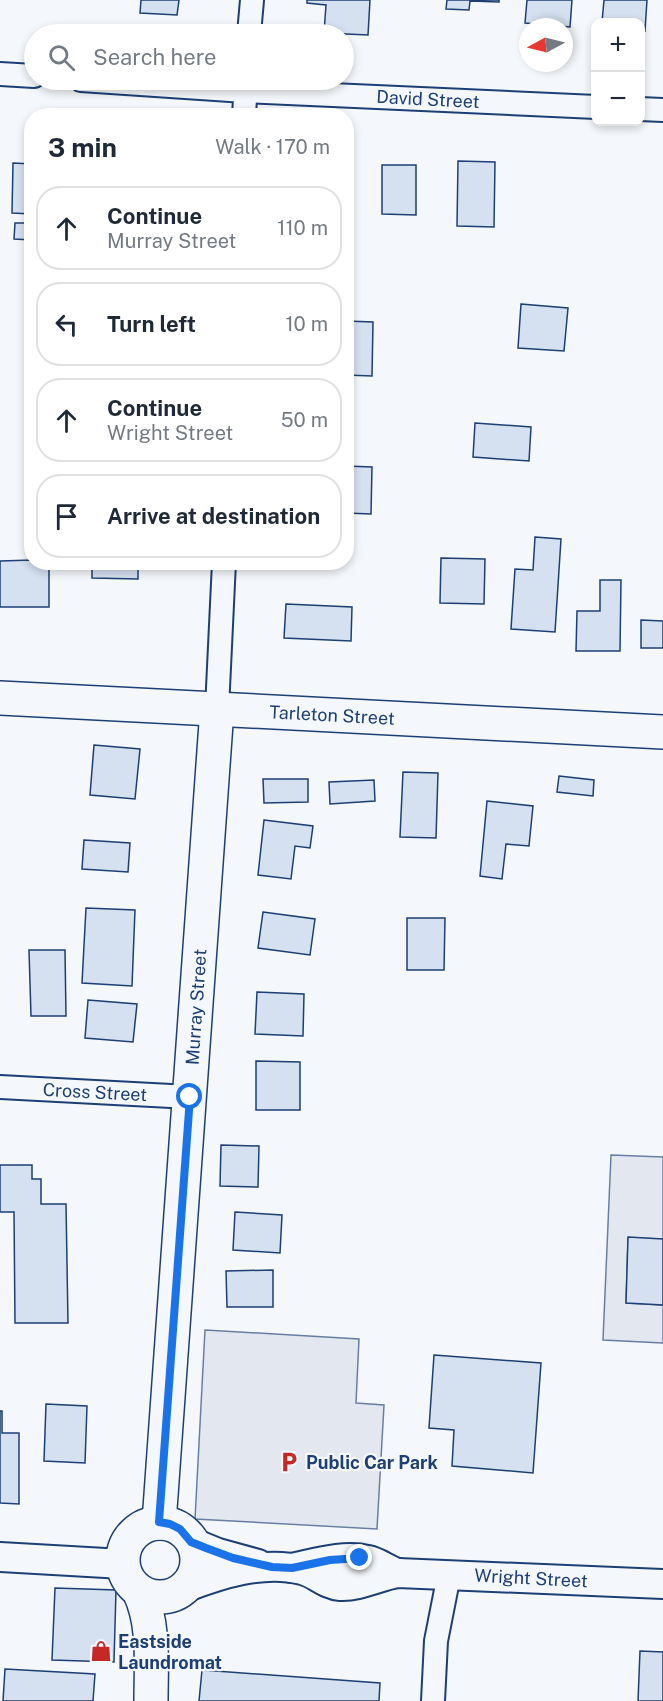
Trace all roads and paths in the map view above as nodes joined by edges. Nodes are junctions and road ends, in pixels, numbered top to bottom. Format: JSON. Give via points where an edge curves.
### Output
{"nodes":[{"id":1,"x":252,"y":0,"type":"edge"},
{"id":2,"x":250,"y":24,"type":"edge"},
{"id":3,"x":0,"y":74,"type":"edge"},
{"id":4,"x":24,"y":75,"type":"edge"},
{"id":5,"x":245,"y":90,"type":"edge"},
{"id":6,"x":325,"y":90,"type":"edge"},
{"id":7,"x":591,"y":107,"type":"edge"},
{"id":8,"x":244,"y":108,"type":"edge"},
{"id":9,"x":645,"y":109,"type":"edge"},
{"id":10,"x":663,"y":110,"type":"edge"},
{"id":11,"x":224,"y":570,"type":"edge"},
{"id":12,"x":0,"y":698,"type":"edge"},
{"id":13,"x":217,"y":709,"type":"junction"},
{"id":14,"x":663,"y":732,"type":"edge"},
{"id":15,"x":0,"y":1088,"type":"edge"},
{"id":16,"x":190,"y":1097,"type":"junction"},
{"id":17,"x":159,"y":1522,"type":"junction"},
{"id":18,"x":191,"y":1542,"type":"junction"},
{"id":19,"x":0,"y":1557,"type":"edge"},
{"id":20,"x":282,"y":1567,"type":"junction"},
{"id":21,"x":450,"y":1575,"type":"junction"},
{"id":22,"x":131,"y":1577,"type":"junction"},
{"id":23,"x":663,"y":1584,"type":"edge"},
{"id":24,"x":180,"y":1591,"type":"junction"},
{"id":25,"x":152,"y":1701,"type":"edge"},
{"id":26,"x":433,"y":1701,"type":"edge"}],
"edges":[{"from":1,"to":2,"type":"street"},
{"from":3,"to":4,"type":"street"},
{"from":5,"to":8,"type":"street"},
{"from":6,"to":7,"type":"street","name":"David Street"},
{"from":9,"to":10,"type":"street"},
{"from":11,"to":13,"type":"street","name":"Murray Street"},
{"from":12,"to":13,"type":"main road","name":"Tarleton Street"},
{"from":13,"to":14,"type":"main road","name":"Tarleton Street"},
{"from":13,"to":16,"type":"main road","name":"Murray Street"},
{"from":15,"to":16,"type":"street","name":"Cross Street"},
{"from":16,"to":17,"type":"main road","name":"Murray Street"},
{"from":17,"to":18,"type":"main road","via":[[180,1529]]},
{"from":17,"to":22,"type":"main road","via":[[134,1533],[124,1549]]},
{"from":18,"to":20,"type":"street","name":"Wright Street","via":[[218,1553]]},
{"from":18,"to":24,"type":"main road","via":[[196,1569]]},
{"from":19,"to":22,"type":"street"},
{"from":20,"to":21,"type":"street","name":"Wright Street","via":[[311,1573],[337,1586],[354,1586],[398,1573]]},
{"from":20,"to":24,"type":"street","name":"Wright Street","via":[[226,1574]]},
{"from":21,"to":23,"type":"street","name":"Wright Street"},
{"from":21,"to":26,"type":"street","via":[[436,1641]]},
{"from":22,"to":24,"type":"main road","via":[[157,1597]]},
{"from":22,"to":25,"type":"main road","via":[[144,1602],[148,1625]]},
{"from":24,"to":25,"type":"main road"}]}
